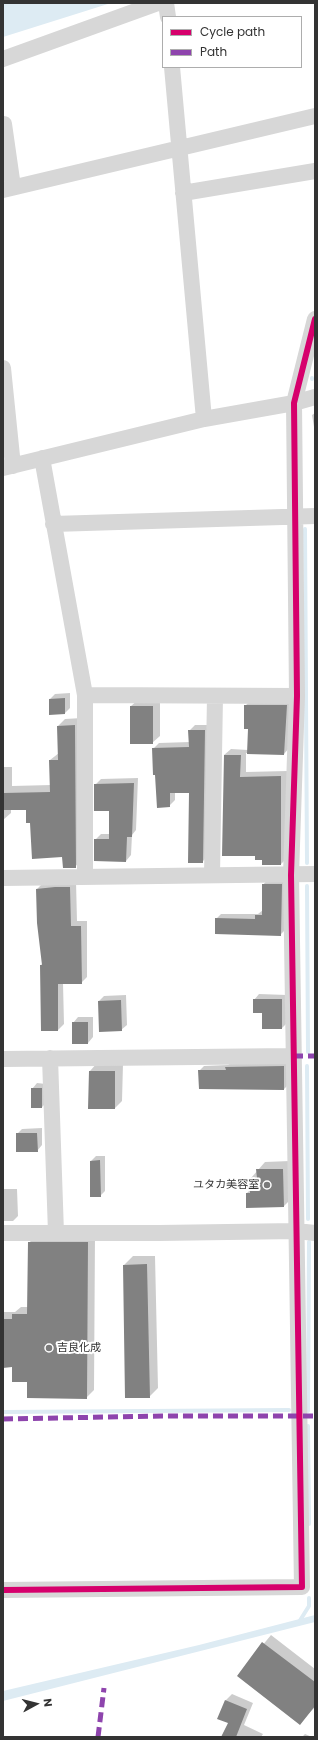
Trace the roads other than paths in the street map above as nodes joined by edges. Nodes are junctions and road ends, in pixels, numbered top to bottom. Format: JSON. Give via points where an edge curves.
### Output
{"nodes":[{"id":1,"x":158,"y":3,"type":"edge"},
{"id":2,"x":166,"y":3,"type":"edge"},
{"id":3,"x":168,"y":16,"type":"edge"},
{"id":4,"x":3,"y":59,"type":"edge"},
{"id":5,"x":172,"y":68,"type":"edge"},
{"id":6,"x":315,"y":116,"type":"edge"},
{"id":7,"x":4,"y":124,"type":"dead end"},
{"id":8,"x":178,"y":148,"type":"junction"},
{"id":9,"x":315,"y":171,"type":"edge"},
{"id":10,"x":8,"y":188,"type":"edge"},
{"id":11,"x":183,"y":193,"type":"junction"},
{"id":12,"x":315,"y":319,"type":"edge"},
{"id":13,"x":3,"y":368,"type":"edge"},
{"id":14,"x":315,"y":397,"type":"edge"},
{"id":15,"x":294,"y":403,"type":"junction"},
{"id":16,"x":204,"y":419,"type":"junction"},
{"id":17,"x":42,"y":458,"type":"junction"},
{"id":18,"x":8,"y":467,"type":"edge"},
{"id":19,"x":315,"y":516,"type":"edge"},
{"id":20,"x":296,"y":517,"type":"junction"},
{"id":21,"x":53,"y":524,"type":"junction"},
{"id":22,"x":85,"y":695,"type":"junction"},
{"id":23,"x":215,"y":696,"type":"junction"},
{"id":24,"x":297,"y":696,"type":"junction"},
{"id":25,"x":315,"y":874,"type":"edge"},
{"id":26,"x":212,"y":875,"type":"junction"},
{"id":27,"x":291,"y":875,"type":"junction"},
{"id":28,"x":85,"y":876,"type":"junction"},
{"id":29,"x":3,"y":878,"type":"edge"},
{"id":30,"x":293,"y":1056,"type":"junction"},
{"id":31,"x":50,"y":1058,"type":"junction"},
{"id":32,"x":3,"y":1059,"type":"edge"},
{"id":33,"x":296,"y":1231,"type":"junction"},
{"id":34,"x":3,"y":1233,"type":"edge"},
{"id":35,"x":56,"y":1233,"type":"junction"},
{"id":36,"x":315,"y":1233,"type":"edge"},
{"id":37,"x":309,"y":1586,"type":"edge"},
{"id":38,"x":3,"y":1590,"type":"edge"}],
"edges":[{"from":1,"to":4,"type":"street"},
{"from":2,"to":3,"type":"street"},
{"from":5,"to":8,"type":"street"},
{"from":6,"to":8,"type":"street"},
{"from":7,"to":10,"type":"street"},
{"from":8,"to":10,"type":"street"},
{"from":8,"to":11,"type":"street"},
{"from":9,"to":11,"type":"street"},
{"from":11,"to":16,"type":"street"},
{"from":12,"to":15,"type":"street"},
{"from":13,"to":18,"type":"street"},
{"from":14,"to":15,"type":"street"},
{"from":15,"to":16,"type":"street"},
{"from":15,"to":20,"type":"street"},
{"from":16,"to":17,"type":"street"},
{"from":17,"to":18,"type":"street"},
{"from":17,"to":21,"type":"street"},
{"from":19,"to":20,"type":"street"},
{"from":20,"to":21,"type":"street"},
{"from":20,"to":24,"type":"street"},
{"from":21,"to":22,"type":"street"},
{"from":22,"to":23,"type":"street"},
{"from":22,"to":28,"type":"street"},
{"from":23,"to":24,"type":"street"},
{"from":23,"to":26,"type":"street"},
{"from":24,"to":27,"type":"street"},
{"from":25,"to":27,"type":"street"},
{"from":26,"to":27,"type":"street"},
{"from":26,"to":28,"type":"street"},
{"from":27,"to":30,"type":"street"},
{"from":28,"to":29,"type":"street"},
{"from":30,"to":31,"type":"street"},
{"from":30,"to":33,"type":"street"},
{"from":31,"to":32,"type":"street"},
{"from":31,"to":35,"type":"street"},
{"from":33,"to":35,"type":"street"},
{"from":33,"to":36,"type":"street"},
{"from":33,"to":37,"type":"street"},
{"from":34,"to":35,"type":"street"},
{"from":37,"to":38,"type":"street"}]}
